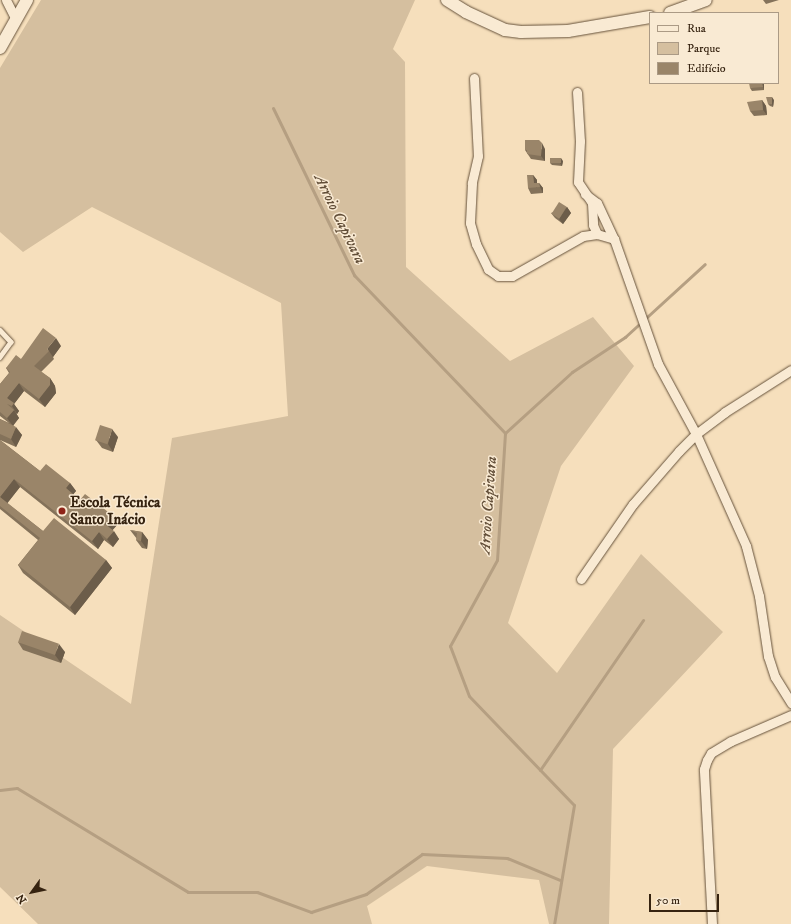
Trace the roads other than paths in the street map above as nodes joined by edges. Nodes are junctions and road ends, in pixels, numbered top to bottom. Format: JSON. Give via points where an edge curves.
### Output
{"nodes":[{"id":1,"x":6,"y":0,"type":"edge"},
{"id":2,"x":27,"y":0,"type":"edge"},
{"id":3,"x":447,"y":0,"type":"edge"},
{"id":4,"x":706,"y":0,"type":"edge"},
{"id":5,"x":673,"y":12,"type":"edge"},
{"id":6,"x":649,"y":17,"type":"edge"},
{"id":7,"x":16,"y":20,"type":"junction"},
{"id":8,"x":0,"y":48,"type":"edge"},
{"id":9,"x":474,"y":78,"type":"dead end"},
{"id":10,"x":577,"y":92,"type":"dead end"},
{"id":11,"x":585,"y":194,"type":"junction"},
{"id":12,"x":597,"y":234,"type":"junction"},
{"id":13,"x":614,"y":239,"type":"junction"},
{"id":14,"x":0,"y":330,"type":"edge"},
{"id":15,"x":0,"y":357,"type":"edge"},
{"id":16,"x":791,"y":370,"type":"edge"},
{"id":17,"x":696,"y":434,"type":"junction"},
{"id":18,"x":581,"y":579,"type":"dead end"},
{"id":19,"x":791,"y":703,"type":"edge"},
{"id":20,"x":791,"y":715,"type":"edge"},
{"id":21,"x":712,"y":924,"type":"edge"}],
"edges":[{"from":1,"to":7,"type":"street"},
{"from":2,"to":7,"type":"main road"},
{"from":3,"to":6,"type":"main road","via":[[505,30],[521,32],[568,31]]},
{"from":4,"to":5,"type":"main road"},
{"from":7,"to":8,"type":"main road"},
{"from":9,"to":12,"type":"street","via":[[478,156],[472,183],[470,223],[476,244],[488,269],[498,276],[512,276],[576,239]]},
{"from":10,"to":11,"type":"street","via":[[580,141],[578,182]]},
{"from":11,"to":12,"type":"street","via":[[594,209],[593,225]]},
{"from":11,"to":13,"type":"street","via":[[597,203]]},
{"from":12,"to":13,"type":"street"},
{"from":13,"to":17,"type":"street","via":[[658,364]]},
{"from":14,"to":15,"type":"lane","via":[[12,342]]},
{"from":16,"to":17,"type":"street","via":[[753,392]]},
{"from":17,"to":18,"type":"street","via":[[632,504]]},
{"from":17,"to":19,"type":"street","via":[[746,546],[759,596],[768,656],[776,677]]},
{"from":20,"to":21,"type":"street","via":[[731,741],[711,753],[707,760],[704,769]]}]}
